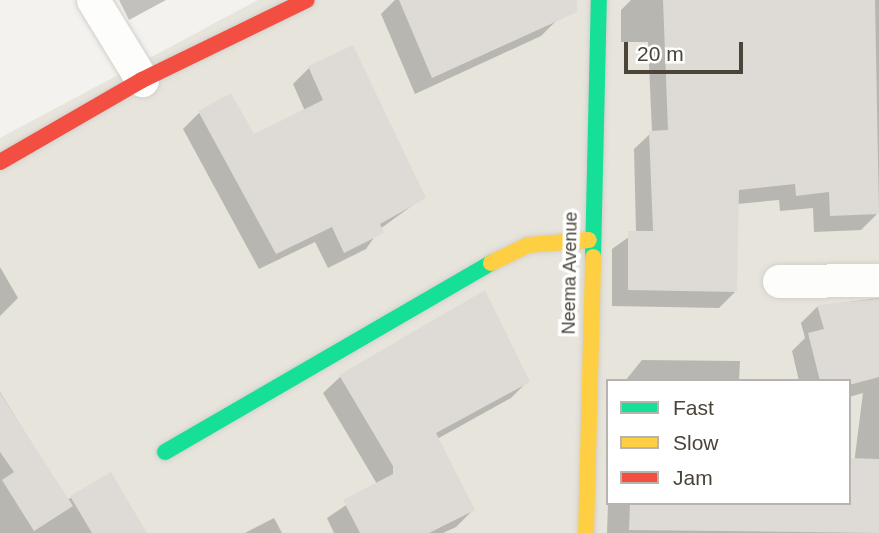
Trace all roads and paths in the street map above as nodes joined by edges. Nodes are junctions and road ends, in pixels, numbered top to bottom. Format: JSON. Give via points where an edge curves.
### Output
{"nodes":[{"id":1,"x":93,"y":0,"type":"edge"},
{"id":2,"x":307,"y":0,"type":"edge"},
{"id":3,"x":600,"y":7,"type":"edge"},
{"id":4,"x":142,"y":80,"type":"junction"},
{"id":5,"x":0,"y":162,"type":"edge"},
{"id":6,"x":589,"y":240,"type":"junction"},
{"id":7,"x":879,"y":280,"type":"edge"},
{"id":8,"x":779,"y":281,"type":"dead end"},
{"id":9,"x":165,"y":452,"type":"dead end"},
{"id":10,"x":586,"y":533,"type":"edge"}],
"edges":[{"from":1,"to":4,"type":"street"},
{"from":2,"to":4,"type":"street"},
{"from":3,"to":6,"type":"street","name":"Neema Avenue"},
{"from":4,"to":5,"type":"street"},
{"from":6,"to":9,"type":"street","via":[[528,245],[466,275]]},
{"from":6,"to":10,"type":"street","name":"Neema Avenue"},
{"from":7,"to":8,"type":"street"}]}
